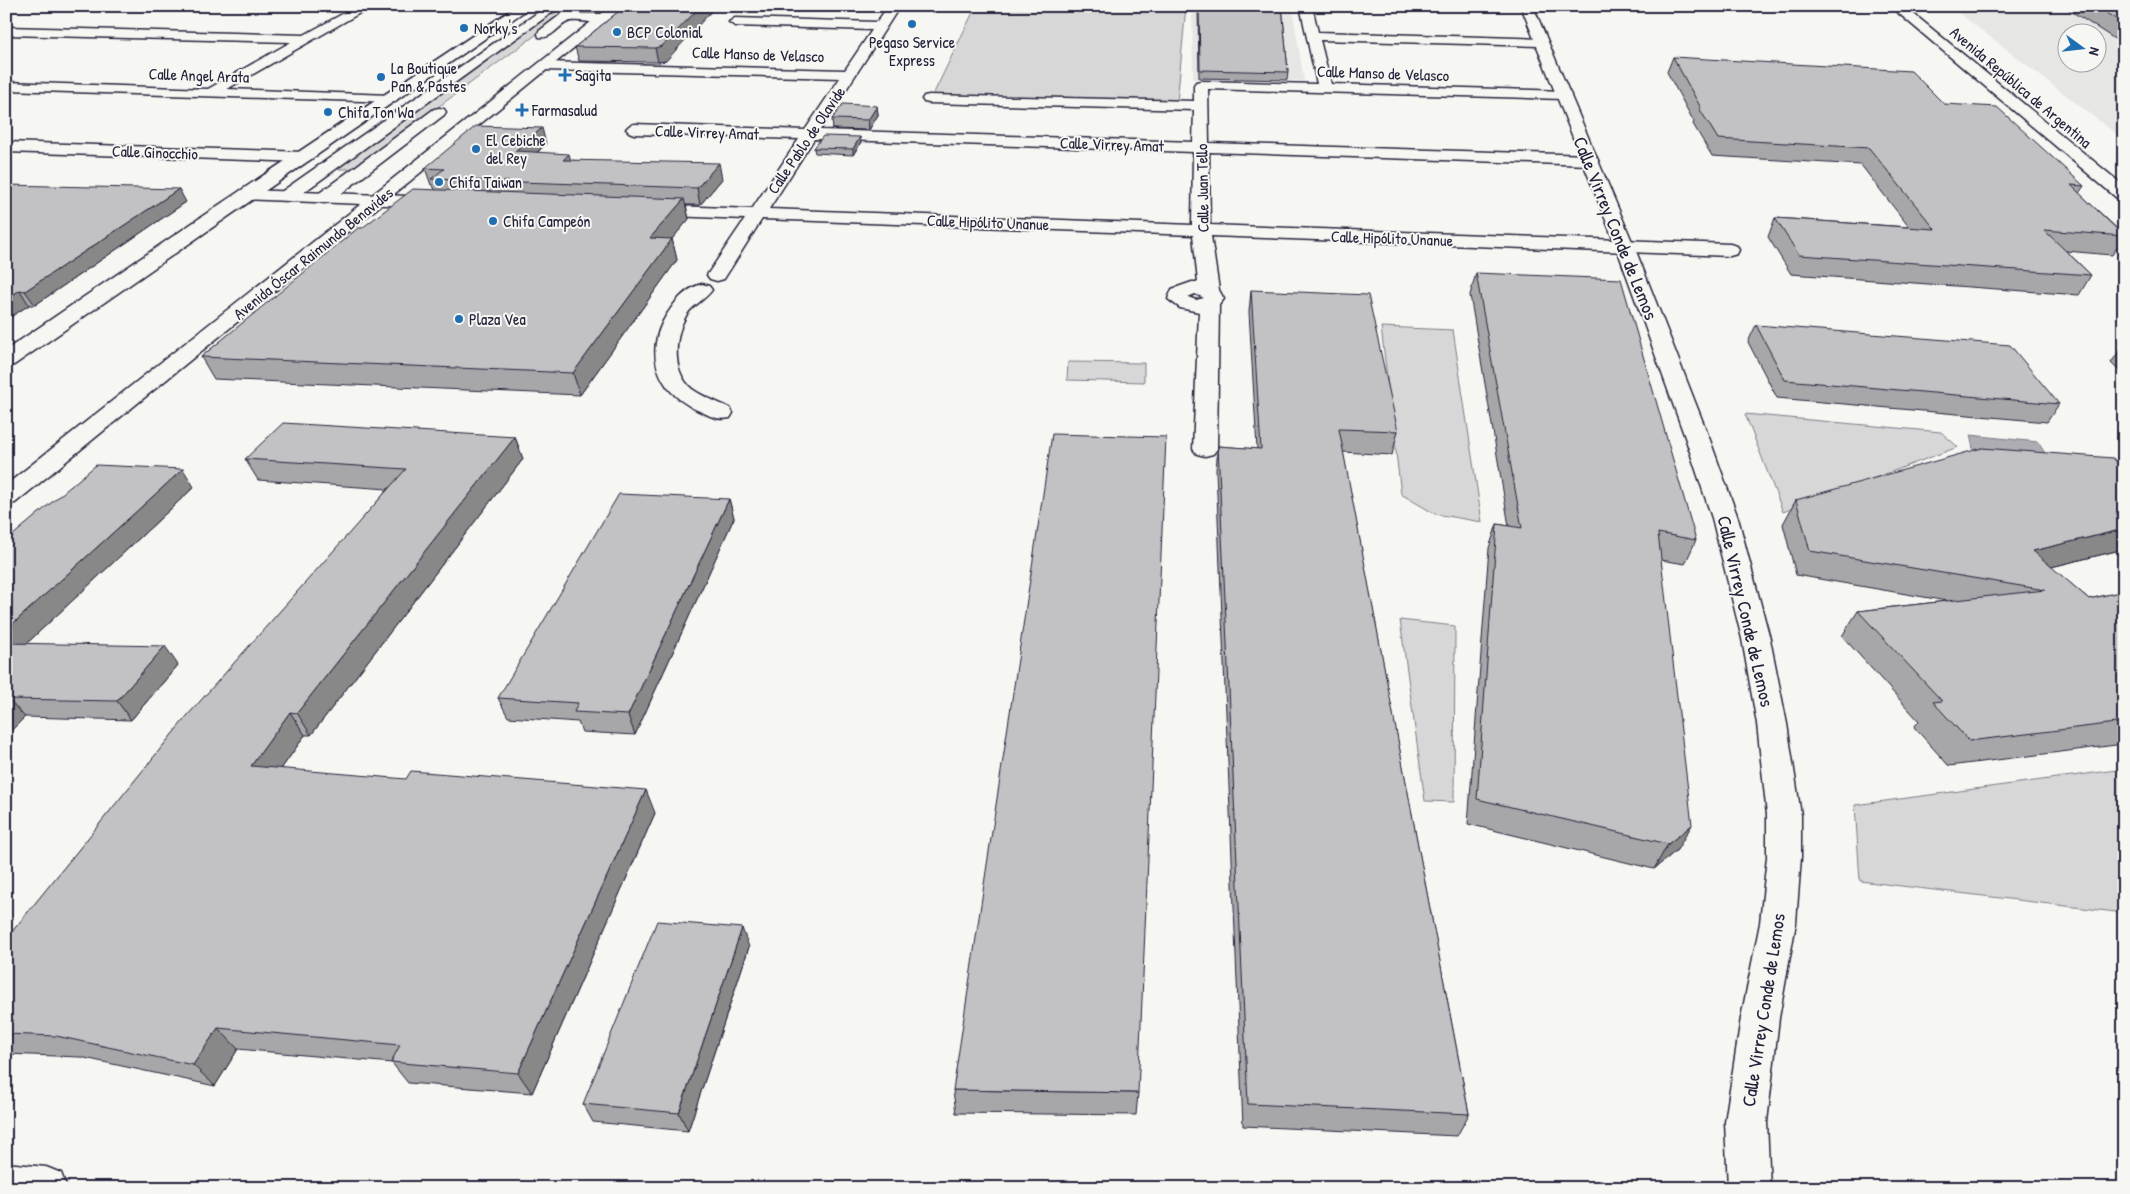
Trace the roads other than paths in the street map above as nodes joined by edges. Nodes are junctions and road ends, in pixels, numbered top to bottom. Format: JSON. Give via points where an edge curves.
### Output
{"nodes":[{"id":1,"x":366,"y":6,"type":"edge"},
{"id":2,"x":526,"y":6,"type":"edge"},
{"id":3,"x":580,"y":6,"type":"edge"},
{"id":4,"x":619,"y":6,"type":"edge"},
{"id":5,"x":894,"y":6,"type":"edge"},
{"id":6,"x":1306,"y":6,"type":"edge"},
{"id":7,"x":1527,"y":6,"type":"edge"},
{"id":8,"x":1896,"y":6,"type":"edge"},
{"id":9,"x":560,"y":12,"type":"edge"},
{"id":10,"x":510,"y":17,"type":"junction"},
{"id":11,"x":539,"y":18,"type":"junction"},
{"id":12,"x":604,"y":18,"type":"junction"},
{"id":13,"x":734,"y":22,"type":"dead end"},
{"id":14,"x":882,"y":26,"type":"junction"},
{"id":15,"x":1921,"y":27,"type":"junction"},
{"id":16,"x":1946,"y":28,"type":"dead end"},
{"id":17,"x":6,"y":31,"type":"edge"},
{"id":18,"x":1313,"y":36,"type":"junction"},
{"id":19,"x":307,"y":39,"type":"junction"},
{"id":20,"x":534,"y":41,"type":"dead end"},
{"id":21,"x":1541,"y":42,"type":"junction"},
{"id":22,"x":1958,"y":57,"type":"junction"},
{"id":23,"x":1984,"y":58,"type":"dead end"},
{"id":24,"x":439,"y":66,"type":"junction"},
{"id":25,"x":472,"y":66,"type":"junction"},
{"id":26,"x":546,"y":66,"type":"junction"},
{"id":27,"x":849,"y":74,"type":"junction"},
{"id":28,"x":1201,"y":85,"type":"joint"},
{"id":29,"x":7,"y":86,"type":"edge"},
{"id":30,"x":1325,"y":88,"type":"junction"},
{"id":31,"x":210,"y":94,"type":"junction"},
{"id":32,"x":1564,"y":95,"type":"junction"},
{"id":33,"x":390,"y":98,"type":"junction"},
{"id":34,"x":929,"y":99,"type":"dead end"},
{"id":35,"x":448,"y":105,"type":"dead end"},
{"id":36,"x":1202,"y":106,"type":"junction"},
{"id":37,"x":2042,"y":127,"type":"junction"},
{"id":38,"x":634,"y":129,"type":"dead end"},
{"id":39,"x":2072,"y":129,"type":"dead end"},
{"id":40,"x":810,"y":135,"type":"junction"},
{"id":41,"x":6,"y":147,"type":"edge"},
{"id":42,"x":1202,"y":147,"type":"junction"},
{"id":43,"x":38,"y":148,"type":"junction"},
{"id":44,"x":304,"y":157,"type":"junction"},
{"id":45,"x":1590,"y":160,"type":"junction"},
{"id":46,"x":6,"y":164,"type":"edge"},
{"id":47,"x":246,"y":195,"type":"junction"},
{"id":48,"x":2124,"y":195,"type":"edge"},
{"id":49,"x":288,"y":196,"type":"junction"},
{"id":50,"x":324,"y":198,"type":"junction"},
{"id":51,"x":380,"y":200,"type":"junction"},
{"id":52,"x":451,"y":203,"type":"edge"},
{"id":53,"x":628,"y":210,"type":"edge"},
{"id":54,"x":757,"y":214,"type":"junction"},
{"id":55,"x":1201,"y":230,"type":"junction"},
{"id":56,"x":1625,"y":246,"type":"junction"},
{"id":57,"x":1730,"y":250,"type":"dead end"},
{"id":58,"x":6,"y":360,"type":"edge"},
{"id":59,"x":722,"y":412,"type":"dead end"},
{"id":60,"x":1206,"y":450,"type":"dead end"},
{"id":61,"x":6,"y":498,"type":"edge"},
{"id":62,"x":6,"y":1184,"type":"edge"},
{"id":63,"x":46,"y":1188,"type":"edge"},
{"id":64,"x":1749,"y":1188,"type":"edge"}],
"edges":[{"from":1,"to":19,"type":"street"},
{"from":2,"to":10,"type":"street"},
{"from":3,"to":9,"type":"street"},
{"from":4,"to":12,"type":"street","name":"Avenida Óscar Raimundo Benavides"},
{"from":5,"to":14,"type":"street","name":"Calle Pablo de Olavide"},
{"from":6,"to":18,"type":"street"},
{"from":7,"to":21,"type":"street","name":"Calle Virrey Conde de Lemos"},
{"from":8,"to":15,"type":"street","name":"Avenida República de Argentina"},
{"from":9,"to":11,"type":"street"},
{"from":9,"to":12,"type":"street"},
{"from":9,"to":20,"type":"street"},
{"from":10,"to":11,"type":"street"},
{"from":10,"to":24,"type":"street"},
{"from":11,"to":25,"type":"street"},
{"from":12,"to":26,"type":"street","name":"Avenida Óscar Raimundo Benavides"},
{"from":13,"to":14,"type":"street"},
{"from":14,"to":27,"type":"street","name":"Calle Pablo de Olavide"},
{"from":15,"to":16,"type":"street"},
{"from":15,"to":22,"type":"street","name":"Avenida República de Argentina"},
{"from":17,"to":19,"type":"street"},
{"from":18,"to":21,"type":"street"},
{"from":18,"to":30,"type":"street"},
{"from":19,"to":31,"type":"street"},
{"from":21,"to":32,"type":"street","name":"Calle Virrey Conde de Lemos"},
{"from":22,"to":23,"type":"street"},
{"from":22,"to":37,"type":"street","name":"Avenida República de Argentina"},
{"from":24,"to":25,"type":"street"},
{"from":24,"to":33,"type":"street"},
{"from":25,"to":49,"type":"street"},
{"from":26,"to":27,"type":"street","name":"Calle Manso de Velasco"},
{"from":26,"to":51,"type":"street","name":"Avenida Óscar Raimundo Benavides"},
{"from":27,"to":40,"type":"street","name":"Calle Pablo de Olavide"},
{"from":28,"to":30,"type":"street","name":"Calle Manso de Velasco"},
{"from":28,"to":36,"type":"street","name":"Calle Juan Tello"},
{"from":29,"to":31,"type":"street","name":"Calle Angel Arata"},
{"from":30,"to":32,"type":"street","name":"Calle Manso de Velasco"},
{"from":31,"to":33,"type":"street","name":"Calle Angel Arata"},
{"from":32,"to":45,"type":"street","name":"Calle Virrey Conde de Lemos"},
{"from":33,"to":44,"type":"street"},
{"from":34,"to":36,"type":"street"},
{"from":35,"to":50,"type":"street","name":"Avenida Óscar Raimundo Benavides"},
{"from":36,"to":42,"type":"street","name":"Calle Juan Tello"},
{"from":37,"to":39,"type":"street"},
{"from":37,"to":48,"type":"street","name":"Avenida República de Argentina"},
{"from":38,"to":40,"type":"street","name":"Calle Virrey Amat"},
{"from":40,"to":42,"type":"street","name":"Calle Virrey Amat"},
{"from":40,"to":54,"type":"street","name":"Calle Pablo de Olavide"},
{"from":41,"to":43,"type":"street","name":"Calle Ginocchio"},
{"from":42,"to":45,"type":"street","name":"Calle Virrey Amat"},
{"from":42,"to":55,"type":"street","name":"Calle Juan Tello"},
{"from":43,"to":44,"type":"street","name":"Calle Ginocchio"},
{"from":43,"to":46,"type":"street"},
{"from":44,"to":47,"type":"street"},
{"from":45,"to":56,"type":"street","name":"Calle Virrey Conde de Lemos"},
{"from":47,"to":49,"type":"street"},
{"from":47,"to":58,"type":"street"},
{"from":49,"to":50,"type":"street"},
{"from":50,"to":51,"type":"street"},
{"from":51,"to":52,"type":"street"},
{"from":51,"to":61,"type":"street","name":"Avenida Óscar Raimundo Benavides"},
{"from":53,"to":54,"type":"street","name":"Calle Hipólito Unanue"},
{"from":54,"to":55,"type":"street","name":"Calle Hipólito Unanue"},
{"from":54,"to":59,"type":"street","name":"Calle Pablo de Olavide","via":[[728,280],[714,292],[702,290],[684,305],[668,335],[667,365],[672,380],[684,392]]},
{"from":55,"to":56,"type":"street","name":"Calle Hipólito Unanue"},
{"from":55,"to":60,"type":"street","name":"Calle Juan Tello","via":[[1209,297]]},
{"from":56,"to":57,"type":"street","name":"Calle Hipólito Unanue"},
{"from":56,"to":64,"type":"street","name":"Calle Virrey Conde de Lemos","via":[[1725,518],[1756,639],[1784,815],[1778,922],[1760,1018],[1746,1122]]},
{"from":62,"to":63,"type":"street"}]}
